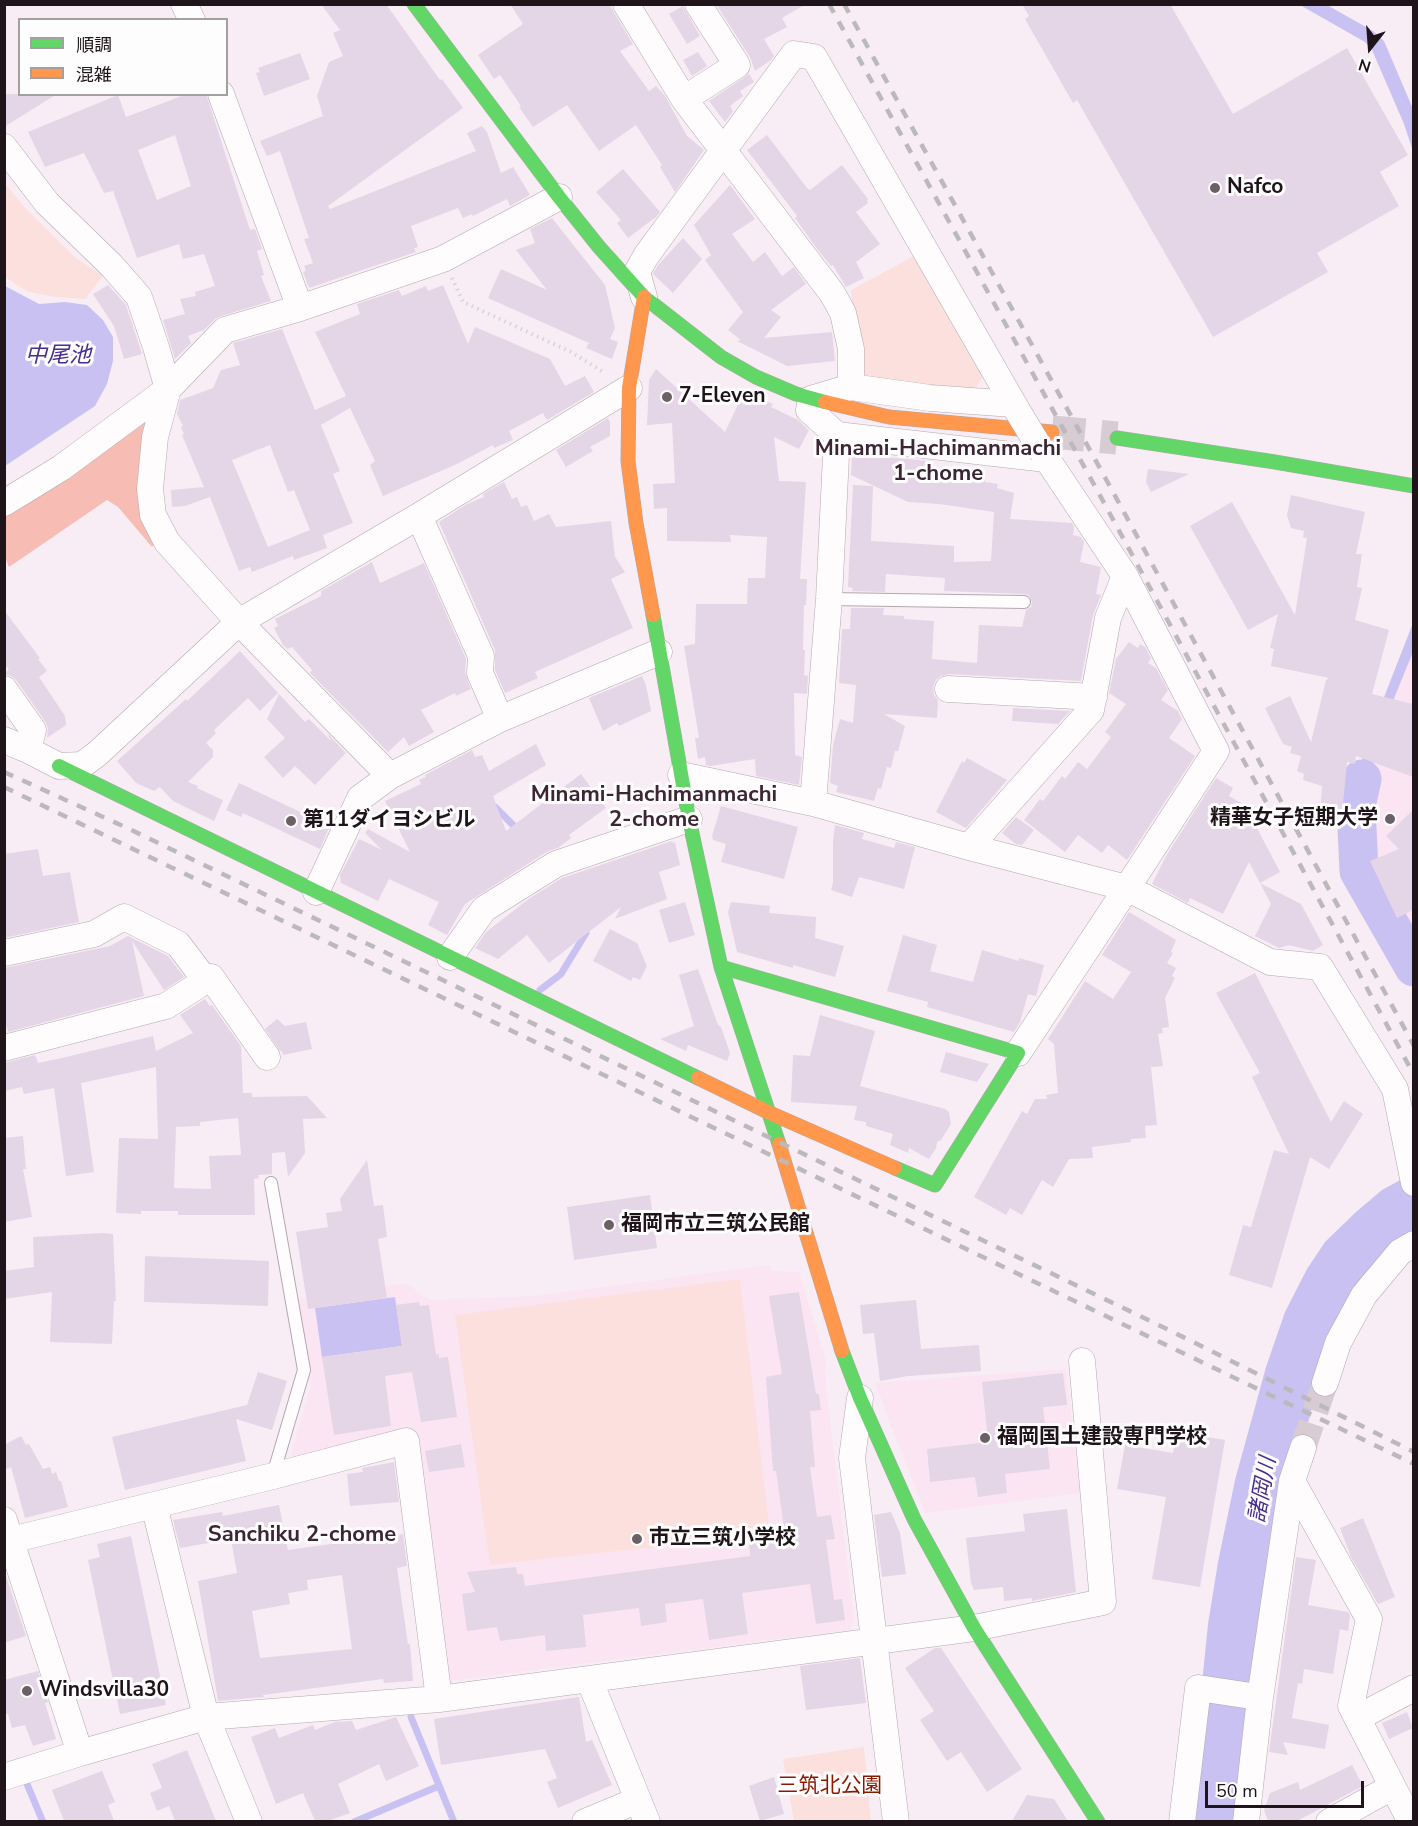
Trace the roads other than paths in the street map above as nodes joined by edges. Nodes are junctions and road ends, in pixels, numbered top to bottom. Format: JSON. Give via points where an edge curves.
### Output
{"nodes":[{"id":1,"x":184,"y":4,"type":"edge"},
{"id":2,"x":414,"y":4,"type":"edge"},
{"id":3,"x":626,"y":4,"type":"edge"},
{"id":4,"x":698,"y":4,"type":"edge"},
{"id":5,"x":191,"y":18,"type":"edge"},
{"id":6,"x":222,"y":96,"type":"edge"},
{"id":7,"x":684,"y":99,"type":"junction"},
{"id":8,"x":4,"y":147,"type":"edge"},
{"id":9,"x":723,"y":151,"type":"junction"},
{"id":10,"x":559,"y":197,"type":"junction"},
{"id":11,"x":644,"y":297,"type":"junction"},
{"id":12,"x":300,"y":308,"type":"junction"},
{"id":13,"x":851,"y":387,"type":"junction"},
{"id":14,"x":629,"y":388,"type":"junction"},
{"id":15,"x":168,"y":389,"type":"junction"},
{"id":16,"x":811,"y":399,"type":"junction"},
{"id":17,"x":1015,"y":407,"type":"junction"},
{"id":18,"x":837,"y":435,"type":"junction"},
{"id":19,"x":1117,"y":438,"type":"tunnel mouth"},
{"id":20,"x":1047,"y":448,"type":"junction"},
{"id":21,"x":1413,"y":486,"type":"edge"},
{"id":22,"x":4,"y":502,"type":"edge"},
{"id":23,"x":418,"y":516,"type":"junction"},
{"id":24,"x":1125,"y":576,"type":"junction"},
{"id":25,"x":829,"y":599,"type":"junction"},
{"id":26,"x":1024,"y":602,"type":"dead end"},
{"id":27,"x":238,"y":622,"type":"junction"},
{"id":28,"x":659,"y":652,"type":"junction"},
{"id":29,"x":4,"y":688,"type":"edge"},
{"id":30,"x":948,"y":690,"type":"dead end"},
{"id":31,"x":1094,"y":697,"type":"junction"},
{"id":32,"x":500,"y":719,"type":"junction"},
{"id":33,"x":4,"y":740,"type":"edge"},
{"id":34,"x":28,"y":750,"type":"junction"},
{"id":35,"x":58,"y":766,"type":"junction"},
{"id":36,"x":390,"y":776,"type":"junction"},
{"id":37,"x":681,"y":776,"type":"junction"},
{"id":38,"x":813,"y":803,"type":"junction"},
{"id":39,"x":688,"y":819,"type":"junction"},
{"id":40,"x":969,"y":848,"type":"junction"},
{"id":41,"x":1127,"y":888,"type":"junction"},
{"id":42,"x":316,"y":892,"type":"junction"},
{"id":43,"x":4,"y":953,"type":"edge"},
{"id":44,"x":450,"y":957,"type":"junction"},
{"id":45,"x":721,"y":967,"type":"junction"},
{"id":46,"x":206,"y":981,"type":"junction"},
{"id":47,"x":4,"y":1048,"type":"edge"},
{"id":48,"x":1018,"y":1053,"type":"junction"},
{"id":49,"x":267,"y":1057,"type":"dead end"},
{"id":50,"x":770,"y":1113,"type":"junction"},
{"id":51,"x":272,"y":1183,"type":"dead end"},
{"id":52,"x":1413,"y":1183,"type":"edge"},
{"id":53,"x":1413,"y":1244,"type":"edge"},
{"id":54,"x":1082,"y":1361,"type":"dead end"},
{"id":55,"x":1325,"y":1383,"type":"tunnel mouth"},
{"id":56,"x":860,"y":1398,"type":"junction"},
{"id":57,"x":1303,"y":1448,"type":"tunnel mouth"},
{"id":58,"x":273,"y":1476,"type":"junction"},
{"id":59,"x":1292,"y":1481,"type":"junction"},
{"id":60,"x":154,"y":1505,"type":"junction"},
{"id":61,"x":8,"y":1530,"type":"edge"},
{"id":62,"x":974,"y":1628,"type":"junction"},
{"id":63,"x":873,"y":1641,"type":"junction"},
{"id":64,"x":589,"y":1679,"type":"junction"},
{"id":65,"x":1413,"y":1688,"type":"edge"},
{"id":66,"x":1258,"y":1697,"type":"dead end"},
{"id":67,"x":439,"y":1699,"type":"junction"},
{"id":68,"x":206,"y":1717,"type":"junction"},
{"id":69,"x":1357,"y":1718,"type":"junction"},
{"id":70,"x":80,"y":1753,"type":"junction"},
{"id":71,"x":4,"y":1777,"type":"edge"},
{"id":72,"x":1392,"y":1786,"type":"junction"},
{"id":73,"x":643,"y":1811,"type":"edge"},
{"id":74,"x":249,"y":1821,"type":"edge"},
{"id":75,"x":585,"y":1821,"type":"edge"},
{"id":76,"x":896,"y":1821,"type":"edge"},
{"id":77,"x":1098,"y":1821,"type":"edge"},
{"id":78,"x":1182,"y":1821,"type":"edge"},
{"id":79,"x":1246,"y":1821,"type":"edge"},
{"id":80,"x":1329,"y":1821,"type":"edge"},
{"id":81,"x":1411,"y":1821,"type":"edge"}],
"edges":[{"from":1,"to":5,"type":"street"},
{"from":2,"to":10,"type":"street"},
{"from":3,"to":7,"type":"street"},
{"from":4,"to":7,"type":"street","via":[[737,65]]},
{"from":6,"to":12,"type":"street"},
{"from":7,"to":9,"type":"street"},
{"from":8,"to":15,"type":"street","via":[[47,203],[139,297]]},
{"from":9,"to":11,"type":"street","via":[[641,264],[637,272]]},
{"from":9,"to":13,"type":"street","via":[[832,293],[843,313],[851,349]]},
{"from":9,"to":17,"type":"street","via":[[794,54],[814,57]]},
{"from":10,"to":11,"type":"street"},
{"from":10,"to":12,"type":"street","via":[[443,259]]},
{"from":11,"to":14,"type":"street"},
{"from":11,"to":16,"type":"street","via":[[721,357],[756,377]]},
{"from":12,"to":15,"type":"street","via":[[225,330]]},
{"from":13,"to":16,"type":"street"},
{"from":13,"to":17,"type":"street"},
{"from":14,"to":23,"type":"street"},
{"from":14,"to":28,"type":"street","via":[[628,461]]},
{"from":15,"to":22,"type":"street","via":[[61,468]]},
{"from":15,"to":27,"type":"street","via":[[155,437],[150,489],[153,515],[167,542]]},
{"from":16,"to":18,"type":"street","via":[[809,410]]},
{"from":16,"to":20,"type":"street"},
{"from":17,"to":20,"type":"street","bridge":true},
{"from":18,"to":20,"type":"street"},
{"from":18,"to":25,"type":"street"},
{"from":19,"to":21,"type":"street"},
{"from":20,"to":24,"type":"street"},
{"from":23,"to":27,"type":"street"},
{"from":23,"to":32,"type":"street","via":[[481,656],[480,673]]},
{"from":24,"to":31,"type":"street","via":[[1108,618]]},
{"from":24,"to":41,"type":"street","via":[[1216,751]]},
{"from":25,"to":26,"type":"lane"},
{"from":25,"to":38,"type":"street"},
{"from":27,"to":35,"type":"street","via":[[97,754],[82,765]]},
{"from":27,"to":36,"type":"street"},
{"from":28,"to":32,"type":"street"},
{"from":28,"to":37,"type":"street"},
{"from":29,"to":34,"type":"street","via":[[33,730]]},
{"from":30,"to":31,"type":"street"},
{"from":31,"to":40,"type":"street","via":[[1091,710]]},
{"from":32,"to":36,"type":"street"},
{"from":33,"to":34,"type":"street"},
{"from":34,"to":35,"type":"street"},
{"from":35,"to":42,"type":"street"},
{"from":36,"to":42,"type":"street","via":[[360,798]]},
{"from":37,"to":38,"type":"street"},
{"from":37,"to":39,"type":"street"},
{"from":38,"to":40,"type":"street"},
{"from":39,"to":44,"type":"street","via":[[556,864],[484,909]]},
{"from":39,"to":45,"type":"street"},
{"from":40,"to":41,"type":"street"},
{"from":41,"to":48,"type":"street"},
{"from":41,"to":52,"type":"street","via":[[1270,962],[1320,967],[1395,1089]]},
{"from":42,"to":44,"type":"street"},
{"from":43,"to":46,"type":"street","via":[[94,934],[124,917],[178,945]]},
{"from":44,"to":50,"type":"street"},
{"from":45,"to":48,"type":"street"},
{"from":45,"to":50,"type":"street"},
{"from":46,"to":47,"type":"street","via":[[166,1006]]},
{"from":46,"to":49,"type":"street","via":[[211,977]]},
{"from":48,"to":50,"type":"street","via":[[935,1185]]},
{"from":50,"to":56,"type":"street","via":[[841,1348]]},
{"from":51,"to":58,"type":"lane","via":[[304,1370]]},
{"from":53,"to":55,"type":"street","via":[[1400,1252],[1364,1295],[1338,1343]]},
{"from":54,"to":62,"type":"street","via":[[1103,1602]]},
{"from":56,"to":62,"type":"street","via":[[914,1519]]},
{"from":56,"to":63,"type":"street","via":[[852,1458]]},
{"from":57,"to":59,"type":"street"},
{"from":58,"to":60,"type":"street"},
{"from":58,"to":67,"type":"street","via":[[406,1441]]},
{"from":59,"to":69,"type":"street","via":[[1369,1619],[1351,1706]]},
{"from":59,"to":79,"type":"street"},
{"from":60,"to":61,"type":"street"},
{"from":60,"to":68,"type":"street"},
{"from":61,"to":70,"type":"street"},
{"from":62,"to":63,"type":"street"},
{"from":62,"to":77,"type":"street"},
{"from":63,"to":64,"type":"street"},
{"from":63,"to":76,"type":"street"},
{"from":64,"to":67,"type":"street"},
{"from":64,"to":73,"type":"street"},
{"from":65,"to":69,"type":"street"},
{"from":66,"to":78,"type":"street","via":[[1198,1688]]},
{"from":67,"to":68,"type":"street"},
{"from":68,"to":70,"type":"street"},
{"from":68,"to":74,"type":"street"},
{"from":69,"to":72,"type":"street"},
{"from":70,"to":71,"type":"street"},
{"from":72,"to":80,"type":"street"},
{"from":72,"to":81,"type":"street"},
{"from":73,"to":75,"type":"street"}]}
